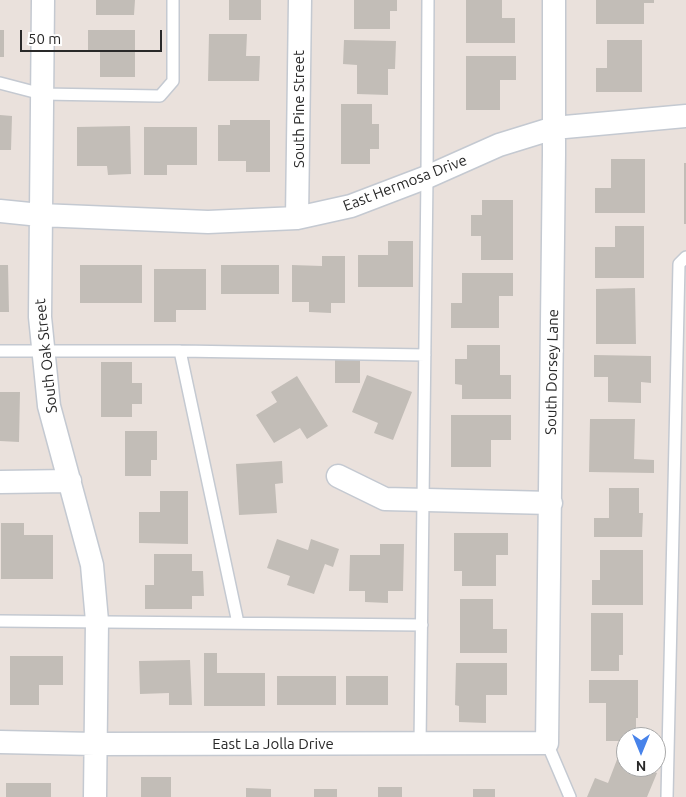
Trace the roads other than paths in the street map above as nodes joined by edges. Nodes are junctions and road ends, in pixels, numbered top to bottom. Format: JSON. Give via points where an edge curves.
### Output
{"nodes":[{"id":1,"x":44,"y":0,"type":"edge"},
{"id":2,"x":173,"y":0,"type":"edge"},
{"id":3,"x":300,"y":0,"type":"edge"},
{"id":4,"x":428,"y":0,"type":"edge"},
{"id":5,"x":554,"y":0,"type":"edge"},
{"id":6,"x":0,"y":83,"type":"edge"},
{"id":7,"x":42,"y":94,"type":"junction"},
{"id":8,"x":686,"y":116,"type":"edge"},
{"id":9,"x":554,"y":128,"type":"junction"},
{"id":10,"x":427,"y":178,"type":"junction"},
{"id":11,"x":0,"y":211,"type":"edge"},
{"id":12,"x":40,"y":215,"type":"junction"},
{"id":13,"x":297,"y":218,"type":"junction"},
{"id":14,"x":686,"y":257,"type":"edge"},
{"id":15,"x":180,"y":350,"type":"junction"},
{"id":16,"x":0,"y":351,"type":"edge"},
{"id":17,"x":43,"y":352,"type":"junction"},
{"id":18,"x":425,"y":355,"type":"junction"},
{"id":19,"x":338,"y":476,"type":"dead end"},
{"id":20,"x":70,"y":481,"type":"junction"},
{"id":21,"x":0,"y":482,"type":"edge"},
{"id":22,"x":423,"y":500,"type":"junction"},
{"id":23,"x":550,"y":503,"type":"junction"},
{"id":24,"x":0,"y":621,"type":"edge"},
{"id":25,"x":97,"y":621,"type":"junction"},
{"id":26,"x":238,"y":624,"type":"junction"},
{"id":27,"x":422,"y":625,"type":"junction"},
{"id":28,"x":0,"y":742,"type":"edge"},
{"id":29,"x":95,"y":744,"type":"junction"},
{"id":30,"x":420,"y":744,"type":"junction"},
{"id":31,"x":547,"y":744,"type":"junction"},
{"id":32,"x":95,"y":797,"type":"edge"},
{"id":33,"x":570,"y":797,"type":"edge"},
{"id":34,"x":667,"y":797,"type":"edge"}],
"edges":[{"from":1,"to":7,"type":"street","name":"South Oak Street"},
{"from":2,"to":7,"type":"lane","via":[[173,81],[160,96]]},
{"from":3,"to":13,"type":"street","name":"South Pine Street"},
{"from":4,"to":10,"type":"lane"},
{"from":5,"to":9,"type":"street","name":"South Dorsey Lane"},
{"from":6,"to":7,"type":"lane"},
{"from":7,"to":12,"type":"street","name":"South Oak Street"},
{"from":8,"to":9,"type":"street","name":"East Hermosa Drive"},
{"from":9,"to":10,"type":"street","name":"East Hermosa Drive","via":[[499,145]]},
{"from":9,"to":23,"type":"street","name":"South Dorsey Lane"},
{"from":10,"to":13,"type":"street","name":"East Hermosa Drive","via":[[351,206]]},
{"from":10,"to":18,"type":"lane"},
{"from":11,"to":12,"type":"street","name":"East Hermosa Drive"},
{"from":12,"to":13,"type":"street","name":"East Hermosa Drive","via":[[208,222]]},
{"from":12,"to":17,"type":"street","name":"South Oak Street"},
{"from":14,"to":34,"type":"lane","via":[[678,264]]},
{"from":15,"to":17,"type":"lane"},
{"from":15,"to":18,"type":"lane"},
{"from":15,"to":26,"type":"lane"},
{"from":16,"to":17,"type":"lane"},
{"from":17,"to":20,"type":"street","name":"South Oak Street","via":[[49,406]]},
{"from":18,"to":22,"type":"lane"},
{"from":19,"to":22,"type":"street","via":[[386,499]]},
{"from":20,"to":21,"type":"street"},
{"from":20,"to":25,"type":"street","name":"South Oak Street","via":[[92,565]]},
{"from":22,"to":23,"type":"street"},
{"from":22,"to":27,"type":"lane"},
{"from":23,"to":31,"type":"street","name":"South Dorsey Lane"},
{"from":24,"to":25,"type":"lane"},
{"from":25,"to":26,"type":"lane"},
{"from":25,"to":29,"type":"street","name":"South Oak Street"},
{"from":26,"to":27,"type":"lane"},
{"from":27,"to":30,"type":"lane"},
{"from":28,"to":29,"type":"street","name":"East La Jolla Drive"},
{"from":29,"to":30,"type":"street","name":"East La Jolla Drive"},
{"from":29,"to":32,"type":"street","name":"South Oak Street"},
{"from":30,"to":31,"type":"street","name":"East La Jolla Drive"},
{"from":31,"to":33,"type":"lane"}]}
